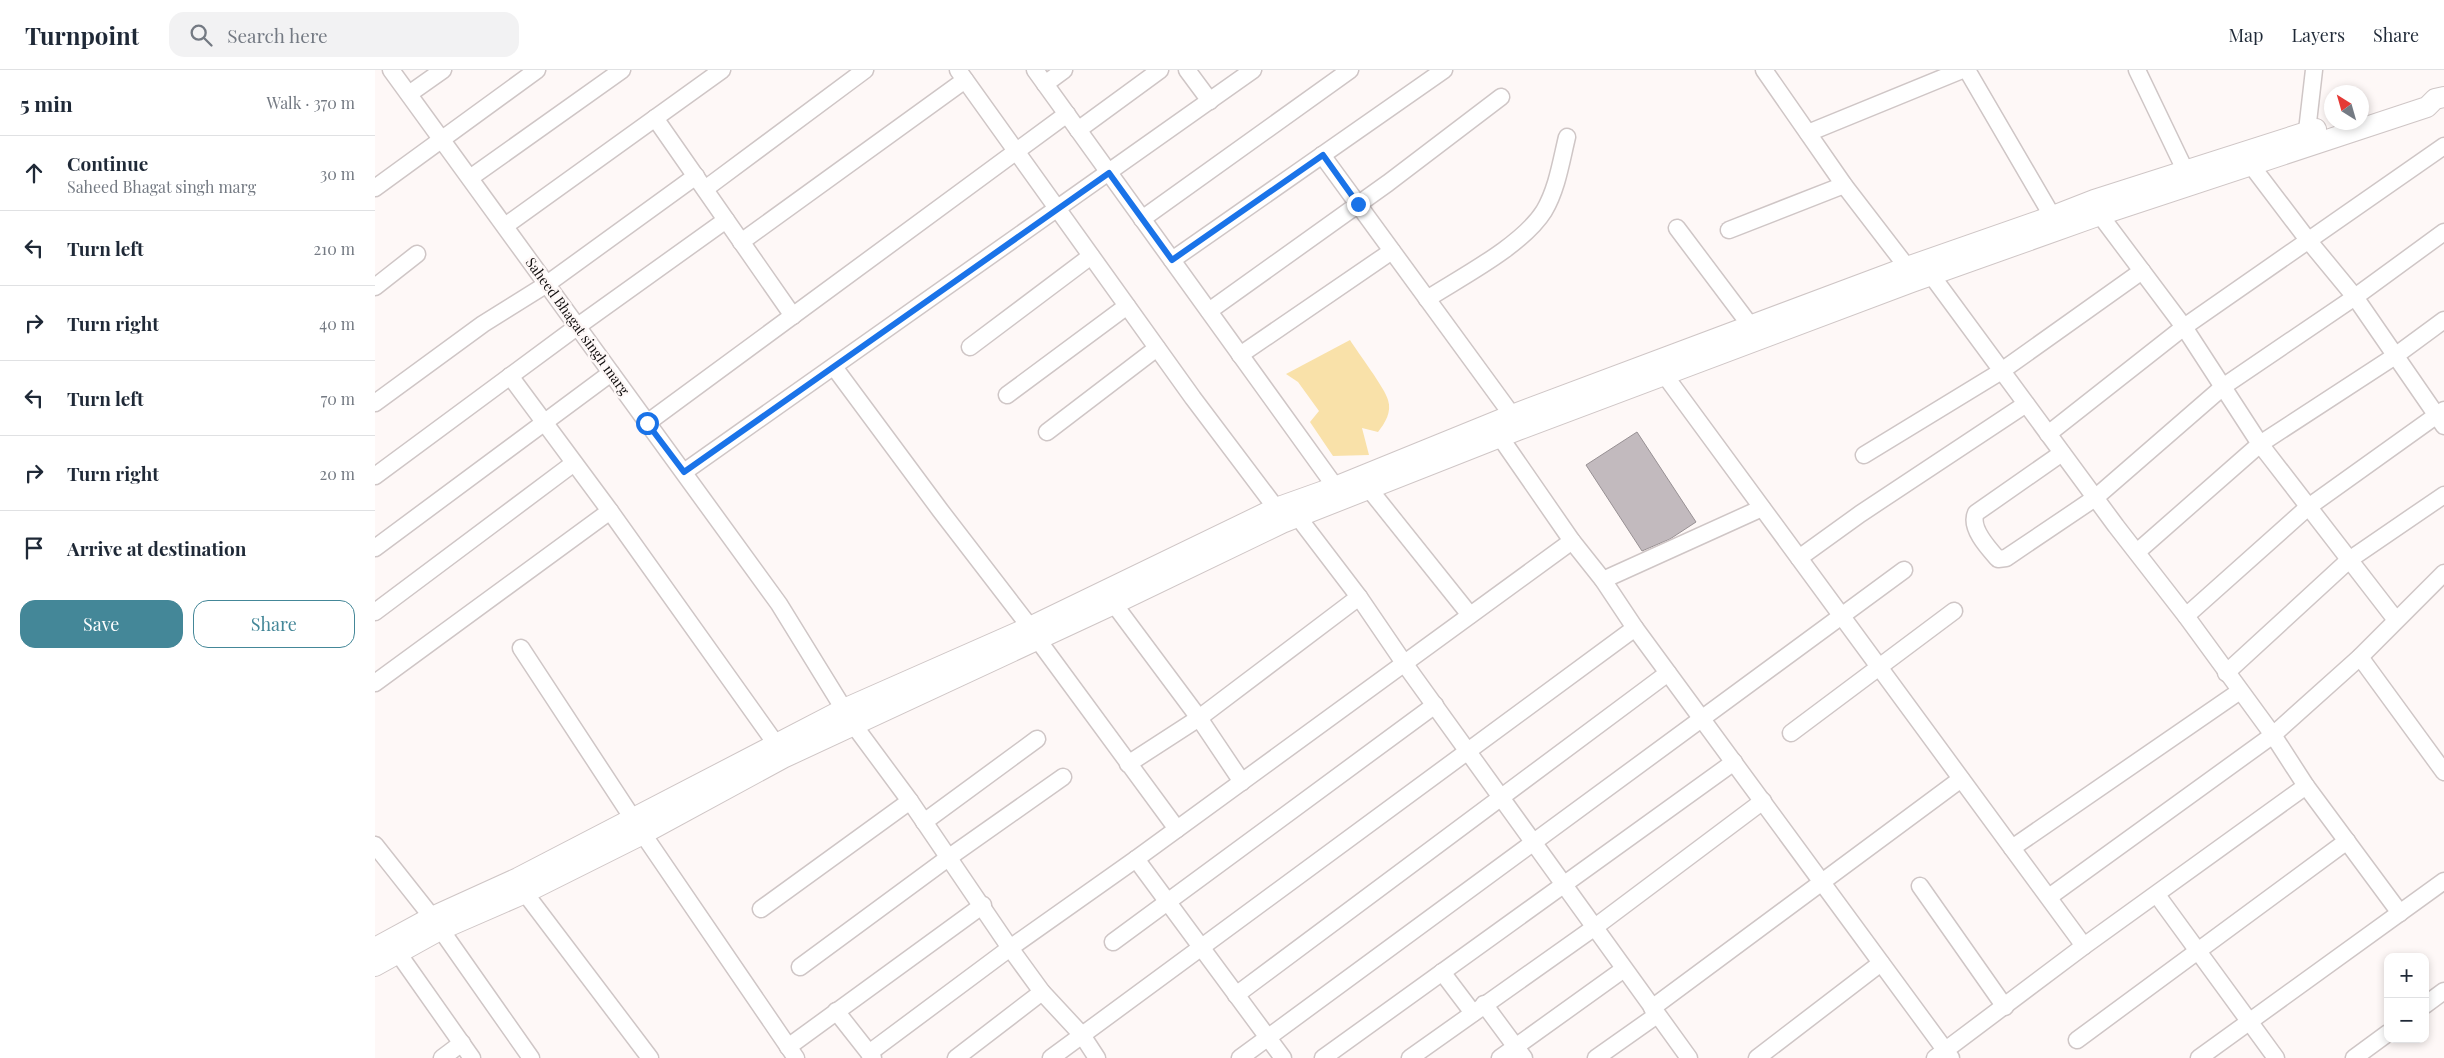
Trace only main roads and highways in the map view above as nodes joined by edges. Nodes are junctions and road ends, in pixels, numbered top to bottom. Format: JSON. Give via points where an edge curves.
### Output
{"nodes":[{"id":1,"x":2440,"y":98,"type":"edge"},
{"id":2,"x":2369,"y":113,"type":"edge"},
{"id":3,"x":2324,"y":126,"type":"edge"},
{"id":4,"x":2057,"y":223,"type":"junction"},
{"id":5,"x":1659,"y":368,"type":"junction"},
{"id":6,"x":1340,"y":493,"type":"junction"},
{"id":7,"x":1034,"y":634,"type":"junction"},
{"id":8,"x":849,"y":717,"type":"junction"},
{"id":9,"x":638,"y":826,"type":"junction"},
{"id":10,"x":436,"y":924,"type":"junction"},
{"id":11,"x":387,"y":947,"type":"edge"},
{"id":12,"x":375,"y":966,"type":"edge"}],
"edges":[{"from":1,"to":2,"type":"main road","via":[[2425,96]]},
{"from":1,"to":4,"type":"main road","via":[[2427,107],[2099,215]]},
{"from":3,"to":4,"type":"main road","via":[[2094,200]]},
{"from":4,"to":5,"type":"main road","via":[[1932,276]]},
{"from":4,"to":5,"type":"main road","via":[[1907,267],[1750,326]]},
{"from":5,"to":6,"type":"main road","via":[[1512,415]]},
{"from":5,"to":6,"type":"main road","via":[[1370,490]]},
{"from":6,"to":7,"type":"main road","via":[[1298,517],[1114,604]]},
{"from":6,"to":7,"type":"main road","via":[[1276,508]]},
{"from":7,"to":8,"type":"main road"},
{"from":8,"to":9,"type":"main road","via":[[783,758]]},
{"from":8,"to":9,"type":"main road","via":[[776,744]]},
{"from":9,"to":10,"type":"main road","via":[[518,878]]},
{"from":9,"to":10,"type":"main road","via":[[525,893]]},
{"from":10,"to":11,"type":"main road"},
{"from":11,"to":12,"type":"main road"}]}
